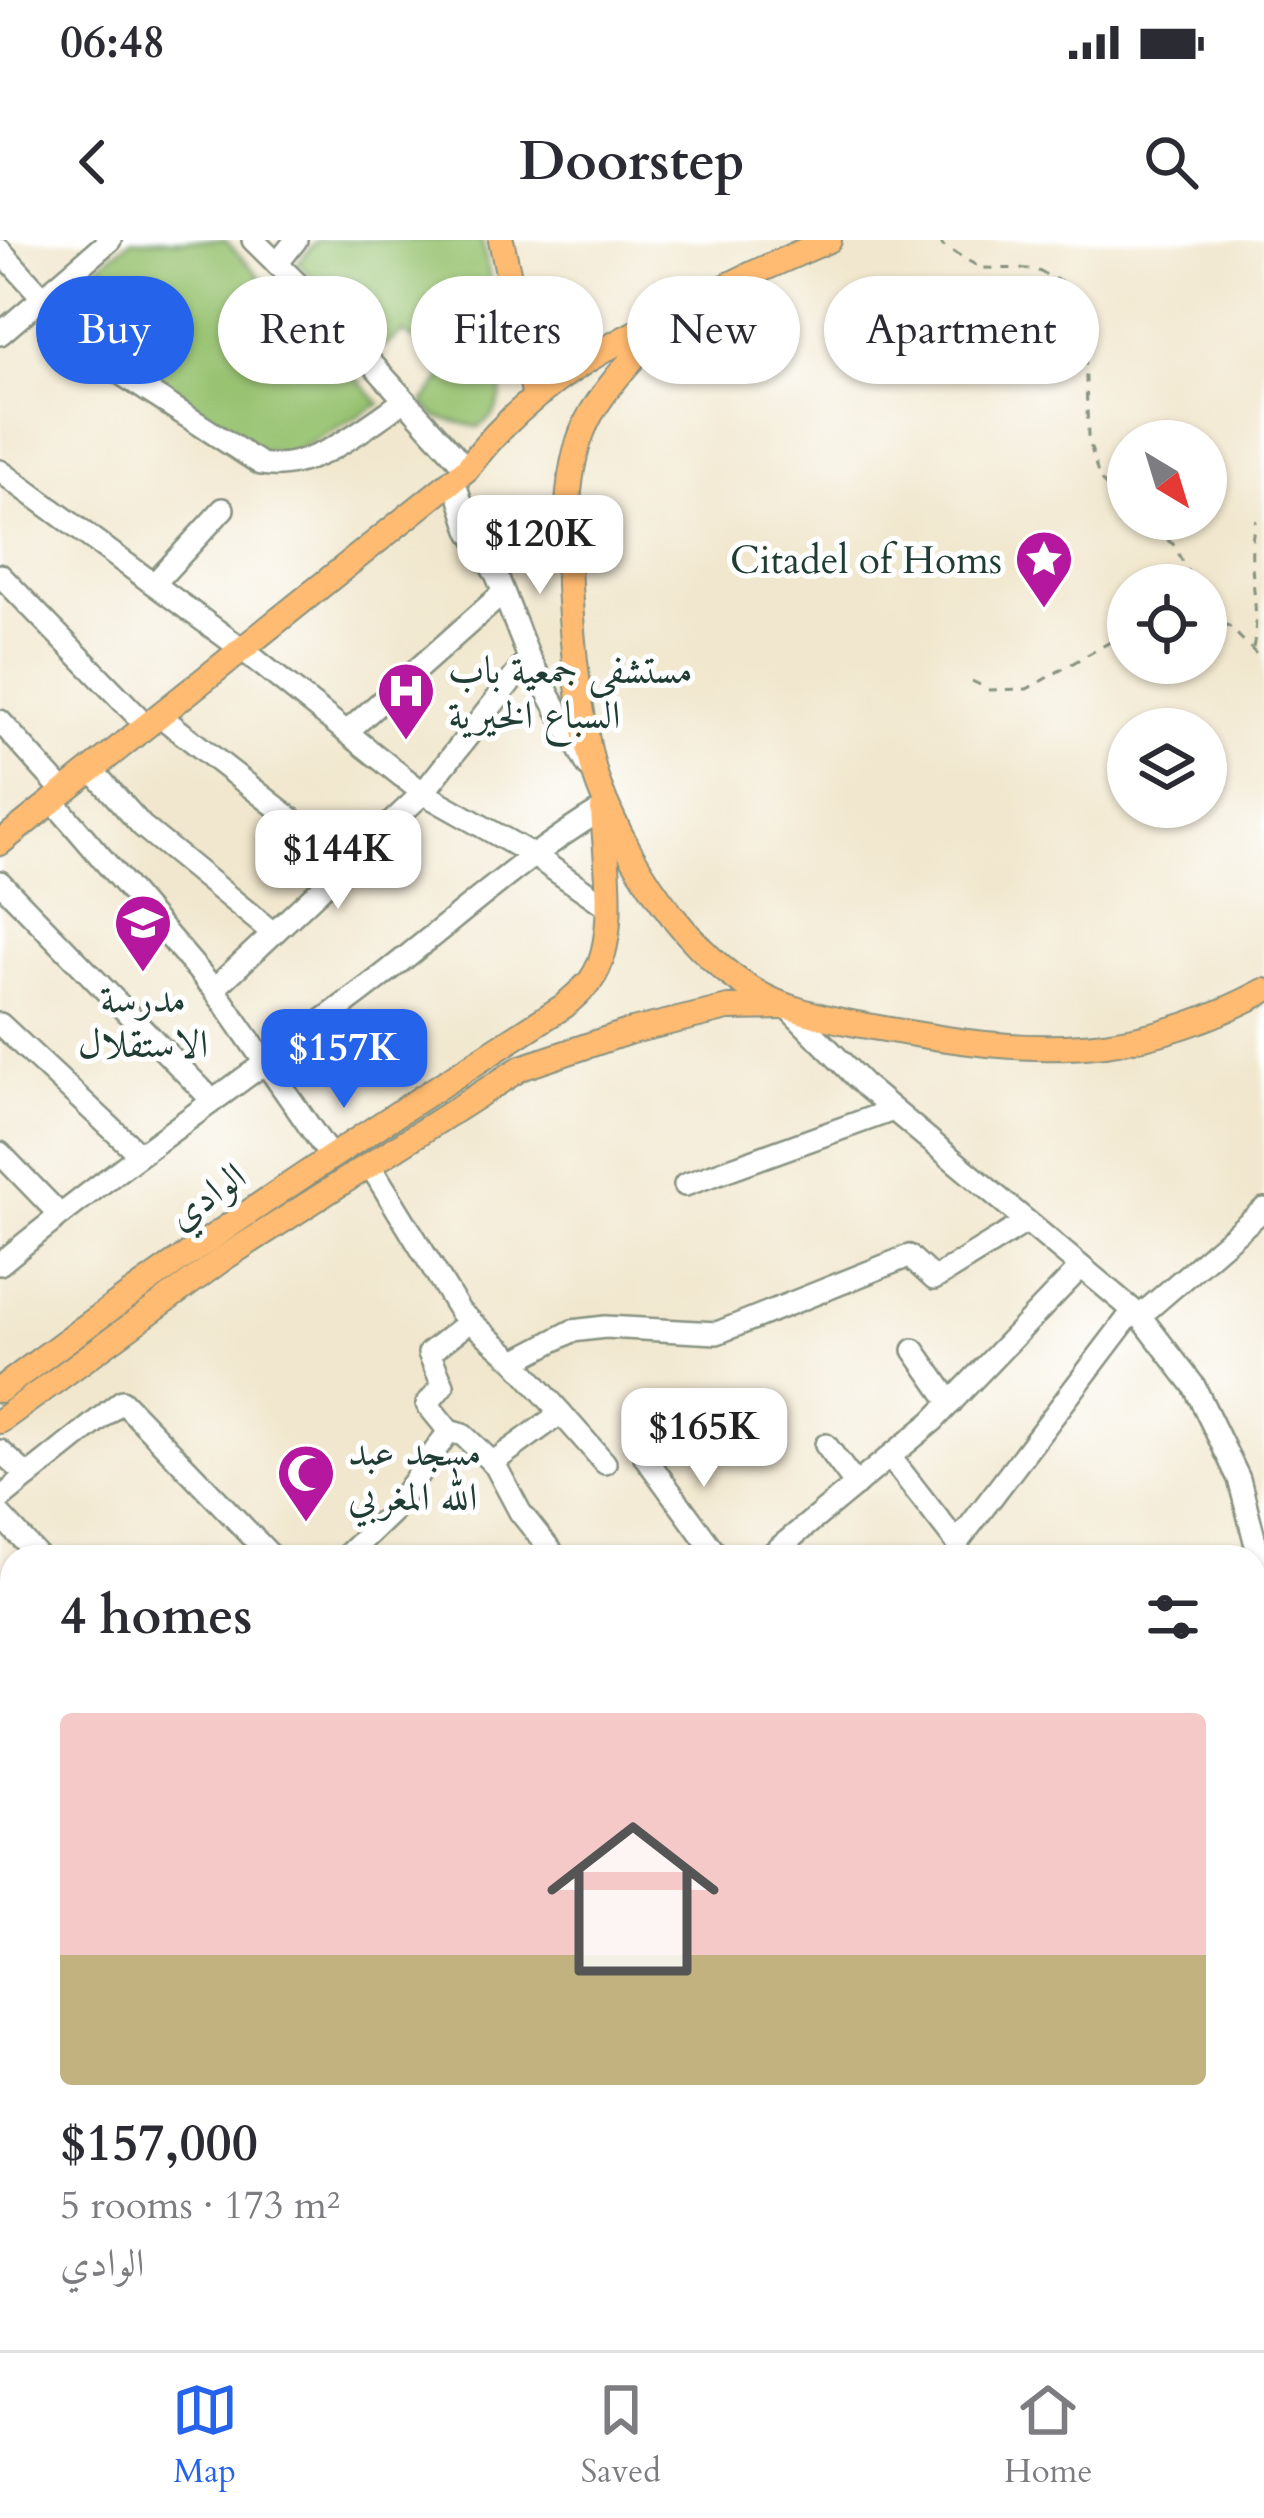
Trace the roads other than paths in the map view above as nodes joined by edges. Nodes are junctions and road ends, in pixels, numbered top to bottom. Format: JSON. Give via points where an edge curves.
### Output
{"nodes":[{"id":1,"x":110,"y":240,"type":"edge"},
{"id":2,"x":253,"y":240,"type":"edge"},
{"id":3,"x":296,"y":240,"type":"edge"},
{"id":4,"x":501,"y":240,"type":"edge"},
{"id":5,"x":829,"y":240,"type":"edge"},
{"id":6,"x":0,"y":250,"type":"edge"},
{"id":7,"x":277,"y":264,"type":"junction"},
{"id":8,"x":68,"y":276,"type":"edge"},
{"id":9,"x":753,"y":276,"type":"edge"},
{"id":10,"x":36,"y":290,"type":"edge"},
{"id":11,"x":36,"y":304,"type":"edge"},
{"id":12,"x":0,"y":334,"type":"edge"},
{"id":13,"x":627,"y":336,"type":"edge"},
{"id":14,"x":627,"y":366,"type":"edge"},
{"id":15,"x":137,"y":384,"type":"edge"},
{"id":16,"x":536,"y":397,"type":"junction"},
{"id":17,"x":404,"y":401,"type":"junction"},
{"id":18,"x":0,"y":471,"type":"edge"},
{"id":19,"x":460,"y":474,"type":"junction"},
{"id":20,"x":223,"y":508,"type":"dead end"},
{"id":21,"x":0,"y":575,"type":"edge"},
{"id":22,"x":154,"y":584,"type":"junction"},
{"id":23,"x":503,"y":593,"type":"junction"},
{"id":24,"x":242,"y":649,"type":"junction"},
{"id":25,"x":529,"y":658,"type":"junction"},
{"id":26,"x":0,"y":721,"type":"edge"},
{"id":27,"x":153,"y":721,"type":"junction"},
{"id":28,"x":348,"y":731,"type":"junction"},
{"id":29,"x":92,"y":770,"type":"junction"},
{"id":30,"x":423,"y":793,"type":"junction"},
{"id":31,"x":58,"y":796,"type":"junction"},
{"id":32,"x":600,"y":796,"type":"junction"},
{"id":33,"x":0,"y":843,"type":"edge"},
{"id":34,"x":533,"y":855,"type":"junction"},
{"id":35,"x":348,"y":862,"type":"junction"},
{"id":36,"x":0,"y":882,"type":"edge"},
{"id":37,"x":608,"y":907,"type":"junction"},
{"id":38,"x":273,"y":933,"type":"junction"},
{"id":39,"x":214,"y":989,"type":"junction"},
{"id":40,"x":1264,"y":991,"type":"edge"},
{"id":41,"x":786,"y":1006,"type":"junction"},
{"id":42,"x":0,"y":1024,"type":"edge"},
{"id":43,"x":266,"y":1061,"type":"junction"},
{"id":44,"x":212,"y":1100,"type":"junction"},
{"id":45,"x":893,"y":1110,"type":"junction"},
{"id":46,"x":0,"y":1153,"type":"edge"},
{"id":47,"x":139,"y":1154,"type":"junction"},
{"id":48,"x":330,"y":1156,"type":"junction"},
{"id":49,"x":370,"y":1165,"type":"junction"},
{"id":50,"x":685,"y":1185,"type":"dead end"},
{"id":51,"x":1264,"y":1209,"type":"edge"},
{"id":52,"x":60,"y":1215,"type":"junction"},
{"id":53,"x":1026,"y":1222,"type":"junction"},
{"id":54,"x":0,"y":1264,"type":"edge"},
{"id":55,"x":1081,"y":1268,"type":"junction"},
{"id":56,"x":1136,"y":1314,"type":"junction"},
{"id":57,"x":470,"y":1321,"type":"junction"},
{"id":58,"x":914,"y":1350,"type":"dead end"},
{"id":59,"x":515,"y":1360,"type":"junction"},
{"id":60,"x":0,"y":1390,"type":"edge"},
{"id":61,"x":951,"y":1403,"type":"junction"},
{"id":62,"x":561,"y":1413,"type":"junction"},
{"id":63,"x":0,"y":1421,"type":"edge"},
{"id":64,"x":449,"y":1431,"type":"junction"},
{"id":65,"x":826,"y":1445,"type":"dead end"},
{"id":66,"x":0,"y":1451,"type":"edge"},
{"id":67,"x":645,"y":1457,"type":"dead end"},
{"id":68,"x":890,"y":1457,"type":"junction"},
{"id":69,"x":492,"y":1463,"type":"junction"},
{"id":70,"x":604,"y":1463,"type":"dead end"},
{"id":71,"x":28,"y":1476,"type":"junction"},
{"id":72,"x":856,"y":1485,"type":"junction"},
{"id":73,"x":0,"y":1499,"type":"edge"},
{"id":74,"x":0,"y":1515,"type":"edge"},
{"id":75,"x":28,"y":1545,"type":"edge"},
{"id":76,"x":260,"y":1545,"type":"edge"},
{"id":77,"x":358,"y":1545,"type":"edge"},
{"id":78,"x":546,"y":1545,"type":"edge"},
{"id":79,"x":709,"y":1545,"type":"edge"},
{"id":80,"x":783,"y":1545,"type":"edge"},
{"id":81,"x":954,"y":1545,"type":"edge"},
{"id":82,"x":962,"y":1545,"type":"edge"},
{"id":83,"x":1256,"y":1545,"type":"edge"}],
"edges":[{"from":1,"to":8,"type":"street"},
{"from":2,"to":7,"type":"street"},
{"from":3,"to":7,"type":"street"},
{"from":4,"to":16,"type":"main road"},
{"from":5,"to":9,"type":"main road"},
{"from":6,"to":10,"type":"street"},
{"from":7,"to":17,"type":"street"},
{"from":11,"to":12,"type":"street"},
{"from":13,"to":16,"type":"main road"},
{"from":14,"to":32,"type":"main road","via":[[588,418],[565,527],[574,654]]},
{"from":15,"to":17,"type":"street","via":[[276,466],[303,461]]},
{"from":16,"to":19,"type":"main road"},
{"from":17,"to":19,"type":"street"},
{"from":18,"to":22,"type":"street"},
{"from":19,"to":23,"type":"street","via":[[470,530]]},
{"from":19,"to":24,"type":"main road"},
{"from":20,"to":22,"type":"street"},
{"from":21,"to":27,"type":"street"},
{"from":22,"to":24,"type":"street"},
{"from":23,"to":25,"type":"street"},
{"from":23,"to":28,"type":"street"},
{"from":24,"to":27,"type":"main road"},
{"from":24,"to":28,"type":"street"},
{"from":25,"to":30,"type":"street"},
{"from":25,"to":32,"type":"street"},
{"from":26,"to":31,"type":"street"},
{"from":27,"to":29,"type":"main road"},
{"from":27,"to":35,"type":"street"},
{"from":28,"to":30,"type":"street"},
{"from":29,"to":31,"type":"main road"},
{"from":29,"to":38,"type":"street","via":[[142,826]]},
{"from":30,"to":34,"type":"street"},
{"from":30,"to":35,"type":"street"},
{"from":31,"to":33,"type":"main road"},
{"from":31,"to":39,"type":"street"},
{"from":32,"to":34,"type":"street"},
{"from":32,"to":37,"type":"main road","name":"الوادي"},
{"from":32,"to":41,"type":"main road","via":[[700,951],[731,978]]},
{"from":34,"to":37,"type":"street"},
{"from":34,"to":43,"type":"street"},
{"from":35,"to":38,"type":"street"},
{"from":36,"to":44,"type":"street"},
{"from":37,"to":48,"type":"main road","name":"الوادي","via":[[602,957],[564,1006]]},
{"from":38,"to":39,"type":"street"},
{"from":39,"to":43,"type":"street"},
{"from":40,"to":41,"type":"main road","via":[[1139,1041],[1048,1050]]},
{"from":41,"to":45,"type":"street"},
{"from":41,"to":49,"type":"main road","name":"الوادي","via":[[728,1008],[521,1068]]},
{"from":42,"to":47,"type":"street"},
{"from":43,"to":44,"type":"street"},
{"from":43,"to":48,"type":"street"},
{"from":44,"to":47,"type":"street"},
{"from":45,"to":50,"type":"street"},
{"from":45,"to":53,"type":"street"},
{"from":46,"to":52,"type":"street"},
{"from":47,"to":52,"type":"street"},
{"from":48,"to":60,"type":"main road","name":"الوادي"},
{"from":49,"to":57,"type":"street"},
{"from":49,"to":63,"type":"main road","name":"الوادي","via":[[224,1258]]},
{"from":51,"to":56,"type":"street"},
{"from":52,"to":54,"type":"street"},
{"from":53,"to":55,"type":"street"},
{"from":53,"to":59,"type":"street","via":[[934,1279],[909,1256],[717,1333],[572,1331]]},
{"from":55,"to":56,"type":"street"},
{"from":55,"to":61,"type":"street"},
{"from":56,"to":82,"type":"street"},
{"from":56,"to":83,"type":"street","via":[[1194,1386],[1238,1479]]},
{"from":57,"to":59,"type":"street"},
{"from":57,"to":64,"type":"street","via":[[429,1353],[442,1385],[428,1404]]},
{"from":58,"to":61,"type":"street"},
{"from":59,"to":62,"type":"street"},
{"from":61,"to":68,"type":"street"},
{"from":62,"to":69,"type":"street"},
{"from":62,"to":70,"type":"street"},
{"from":64,"to":69,"type":"street"},
{"from":64,"to":77,"type":"street","via":[[391,1513]]},
{"from":65,"to":72,"type":"street"},
{"from":66,"to":71,"type":"street"},
{"from":67,"to":79,"type":"street"},
{"from":68,"to":72,"type":"street"},
{"from":68,"to":81,"type":"street"},
{"from":69,"to":78,"type":"street"},
{"from":71,"to":73,"type":"street"},
{"from":71,"to":76,"type":"street","via":[[122,1401]]},
{"from":72,"to":80,"type":"street"},
{"from":74,"to":75,"type":"street"}]}
